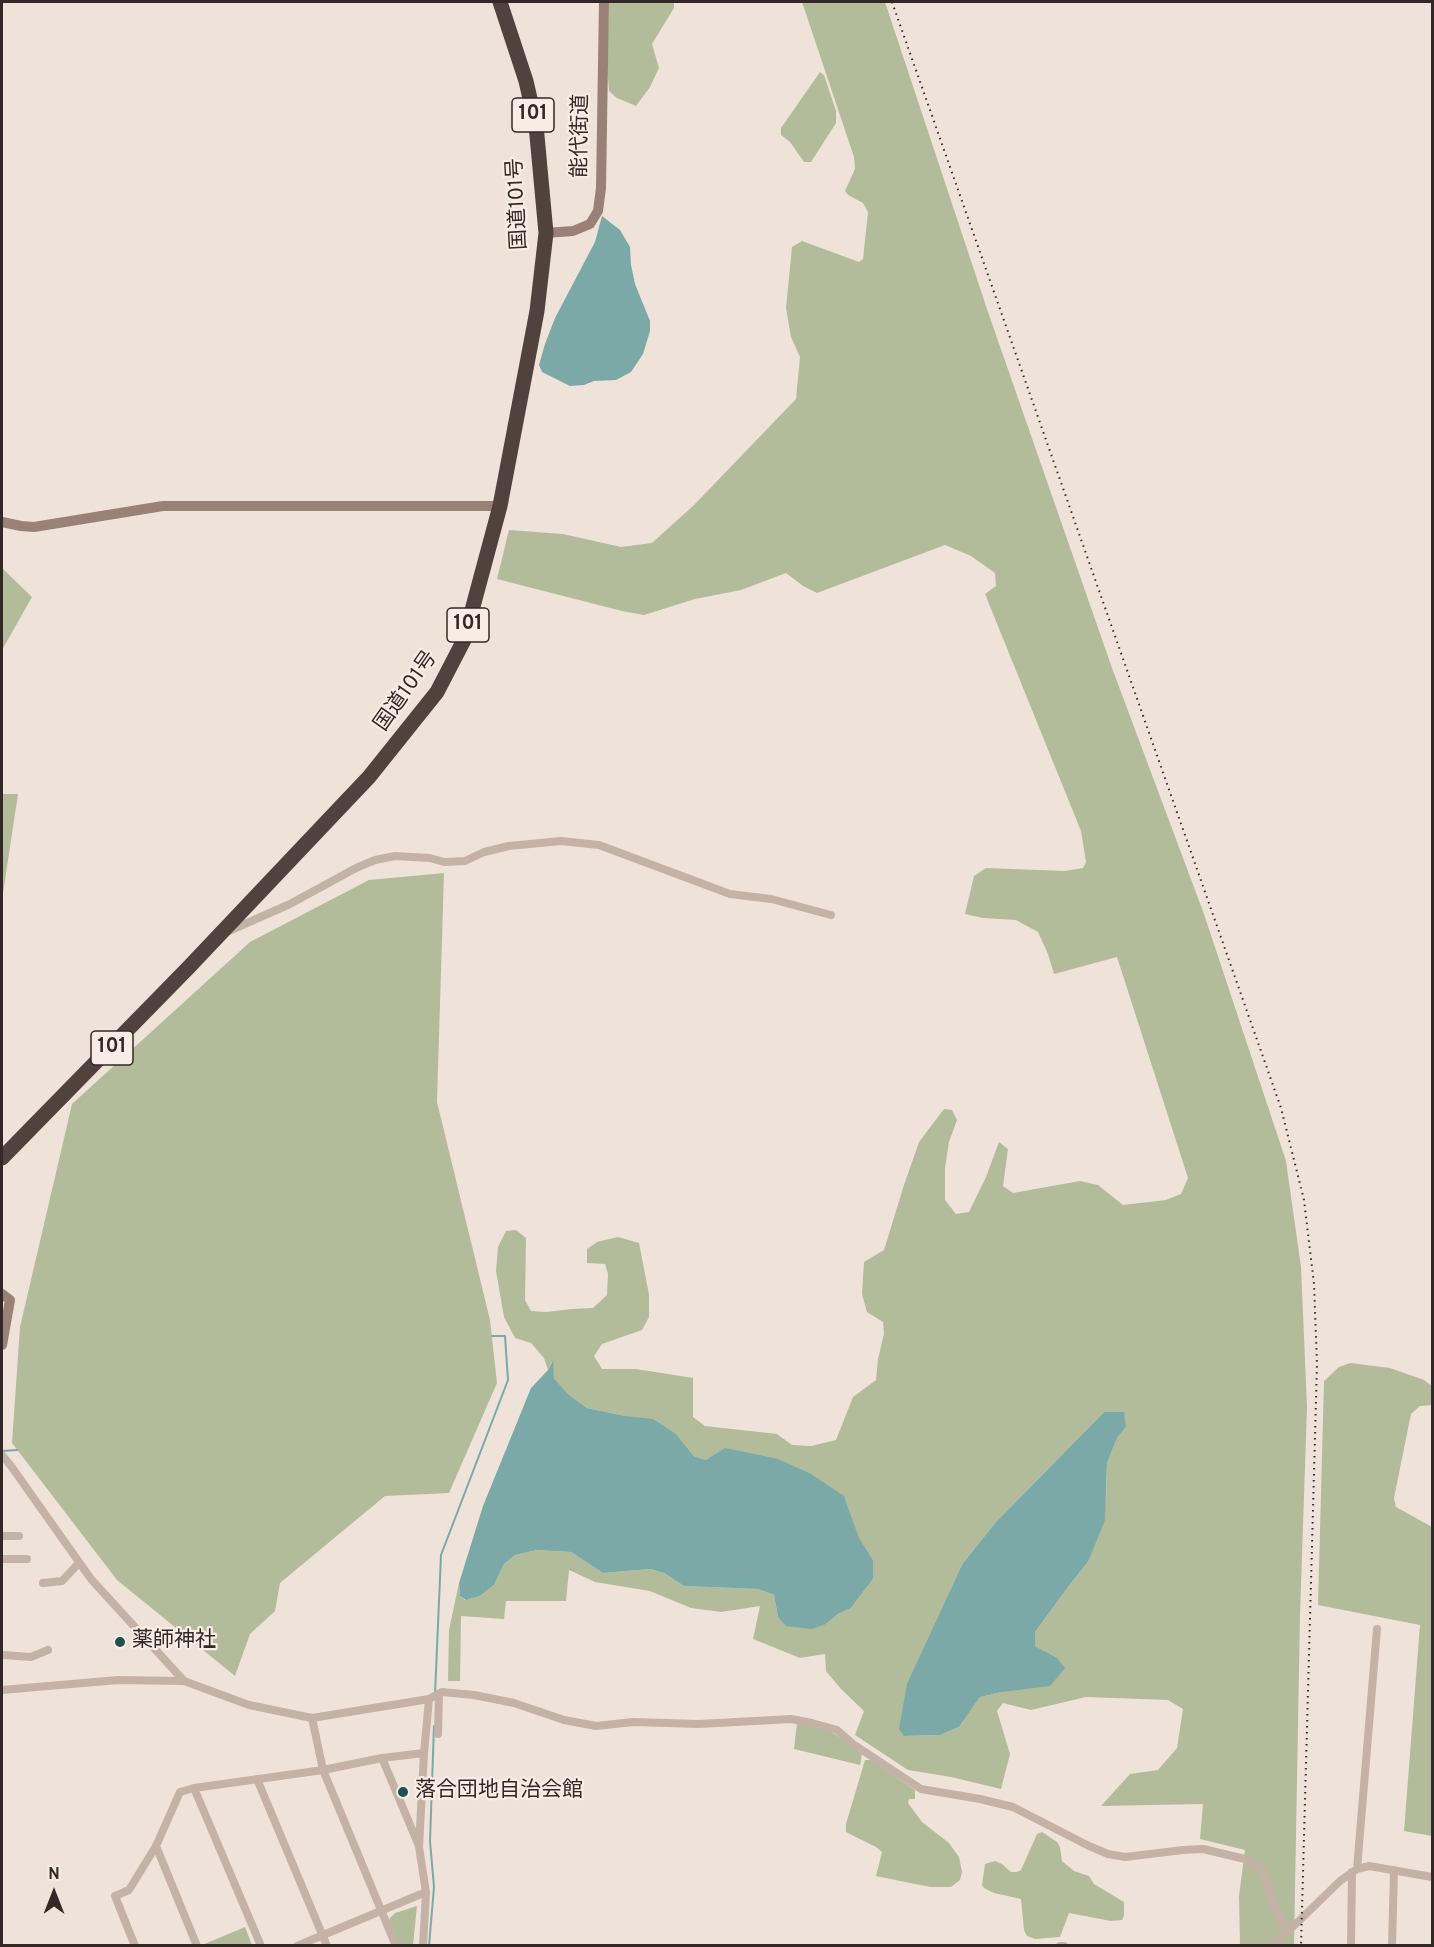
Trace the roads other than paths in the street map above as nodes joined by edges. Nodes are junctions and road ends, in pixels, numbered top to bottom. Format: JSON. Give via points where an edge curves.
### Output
{"nodes":[{"id":1,"x":500,"y":2,"type":"edge"},
{"id":2,"x":604,"y":2,"type":"edge"},
{"id":3,"x":546,"y":233,"type":"junction"},
{"id":4,"x":500,"y":506,"type":"junction"},
{"id":5,"x":2,"y":522,"type":"edge"},
{"id":6,"x":831,"y":915,"type":"dead end"},
{"id":7,"x":220,"y":935,"type":"junction"},
{"id":8,"x":2,"y":1158,"type":"edge"},
{"id":9,"x":2,"y":1294,"type":"edge"},
{"id":10,"x":2,"y":1345,"type":"edge"},
{"id":11,"x":2,"y":1455,"type":"edge"},
{"id":12,"x":2,"y":1536,"type":"edge"},
{"id":13,"x":20,"y":1536,"type":"dead end"},
{"id":14,"x":2,"y":1559,"type":"edge"},
{"id":15,"x":27,"y":1559,"type":"dead end"},
{"id":16,"x":79,"y":1563,"type":"junction"},
{"id":17,"x":43,"y":1583,"type":"dead end"},
{"id":18,"x":1377,"y":1629,"type":"dead end"},
{"id":19,"x":48,"y":1650,"type":"dead end"},
{"id":20,"x":2,"y":1655,"type":"edge"},
{"id":21,"x":184,"y":1681,"type":"junction"},
{"id":22,"x":2,"y":1689,"type":"edge"},
{"id":23,"x":439,"y":1694,"type":"junction"},
{"id":24,"x":429,"y":1699,"type":"junction"},
{"id":25,"x":312,"y":1718,"type":"junction"},
{"id":26,"x":438,"y":1734,"type":"dead end"},
{"id":27,"x":424,"y":1752,"type":"junction"},
{"id":28,"x":382,"y":1758,"type":"junction"},
{"id":29,"x":323,"y":1770,"type":"junction"},
{"id":30,"x":257,"y":1779,"type":"junction"},
{"id":31,"x":194,"y":1788,"type":"junction"},
{"id":32,"x":156,"y":1845,"type":"junction"},
{"id":33,"x":419,"y":1847,"type":"junction"},
{"id":34,"x":1354,"y":1870,"type":"junction"},
{"id":35,"x":1394,"y":1870,"type":"junction"},
{"id":36,"x":1432,"y":1877,"type":"edge"},
{"id":37,"x":426,"y":1892,"type":"junction"},
{"id":38,"x":381,"y":1911,"type":"junction"},
{"id":39,"x":1287,"y":1932,"type":"junction"},
{"id":40,"x":322,"y":1934,"type":"junction"},
{"id":41,"x":135,"y":1946,"type":"edge"},
{"id":42,"x":197,"y":1946,"type":"edge"},
{"id":43,"x":261,"y":1946,"type":"edge"},
{"id":44,"x":297,"y":1946,"type":"edge"},
{"id":45,"x":327,"y":1946,"type":"edge"},
{"id":46,"x":396,"y":1946,"type":"edge"},
{"id":47,"x":423,"y":1946,"type":"edge"},
{"id":48,"x":1273,"y":1946,"type":"edge"},
{"id":49,"x":1351,"y":1946,"type":"edge"},
{"id":50,"x":1392,"y":1946,"type":"edge"}],
"edges":[{"from":1,"to":3,"type":"highway","name":"国道101号","number":"101","via":[[536,125]]},
{"from":2,"to":3,"type":"street","name":"能代街道","via":[[598,211],[590,224],[573,231]]},
{"from":3,"to":4,"type":"highway","name":"国道101号","number":"101","via":[[537,311]]},
{"from":4,"to":5,"type":"street","via":[[163,506],[34,526]]},
{"from":4,"to":7,"type":"highway","name":"国道101号","number":"101","via":[[464,640],[437,692],[369,777]]},
{"from":6,"to":7,"type":"street","via":[[771,899],[730,894],[599,845],[561,841],[509,846],[465,861],[395,856],[375,860]]},
{"from":7,"to":8,"type":"highway","name":"国道101号","number":"101"},
{"from":9,"to":10,"type":"street","via":[[10,1300]]},
{"from":11,"to":16,"type":"street"},
{"from":12,"to":13,"type":"street"},
{"from":14,"to":15,"type":"street"},
{"from":16,"to":17,"type":"street","via":[[62,1581]]},
{"from":16,"to":21,"type":"street"},
{"from":18,"to":34,"type":"street"},
{"from":19,"to":20,"type":"street","via":[[31,1657]]},
{"from":21,"to":22,"type":"street","via":[[118,1680]]},
{"from":21,"to":25,"type":"street","via":[[249,1705]]},
{"from":23,"to":24,"type":"street"},
{"from":23,"to":26,"type":"street"},
{"from":23,"to":39,"type":"street","via":[[474,1695],[514,1703],[596,1726],[791,1719],[825,1726],[837,1730],[921,1789],[1012,1807],[1108,1854],[1125,1857],[1203,1849],[1245,1859],[1263,1871]]},
{"from":24,"to":25,"type":"street"},
{"from":24,"to":27,"type":"street"},
{"from":25,"to":29,"type":"street"},
{"from":27,"to":28,"type":"street"},
{"from":27,"to":33,"type":"street"},
{"from":28,"to":29,"type":"street"},
{"from":28,"to":33,"type":"street"},
{"from":29,"to":30,"type":"street"},
{"from":29,"to":38,"type":"street"},
{"from":30,"to":31,"type":"street"},
{"from":30,"to":40,"type":"street"},
{"from":31,"to":32,"type":"street","via":[[180,1792]]},
{"from":31,"to":43,"type":"street"},
{"from":32,"to":41,"type":"street","via":[[129,1890],[115,1896]]},
{"from":32,"to":42,"type":"street"},
{"from":33,"to":37,"type":"street"},
{"from":34,"to":35,"type":"street","via":[[1369,1866]]},
{"from":34,"to":39,"type":"street"},
{"from":34,"to":49,"type":"street"},
{"from":35,"to":36,"type":"street"},
{"from":35,"to":50,"type":"street"},
{"from":37,"to":38,"type":"street"},
{"from":37,"to":47,"type":"street"},
{"from":38,"to":40,"type":"street"},
{"from":38,"to":46,"type":"street"},
{"from":39,"to":48,"type":"street"},
{"from":40,"to":44,"type":"street"},
{"from":40,"to":45,"type":"street"}]}
